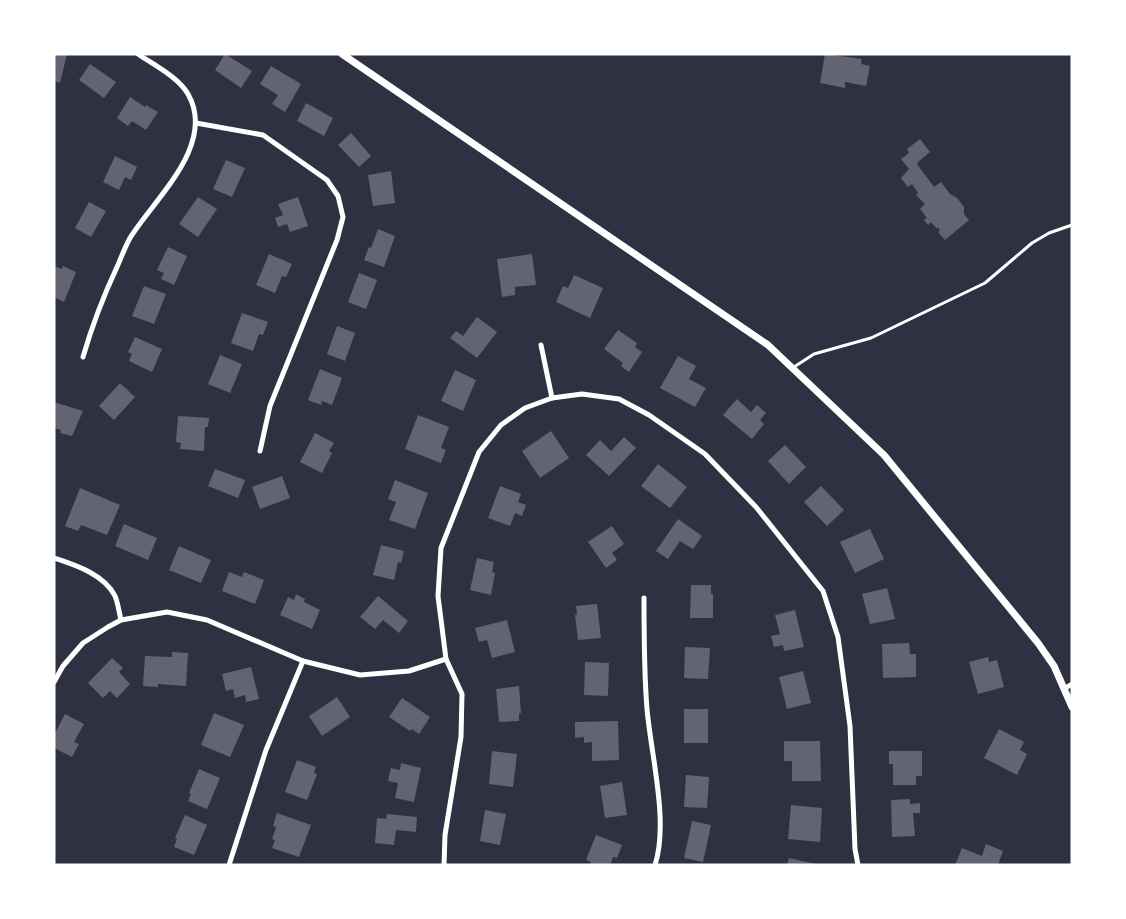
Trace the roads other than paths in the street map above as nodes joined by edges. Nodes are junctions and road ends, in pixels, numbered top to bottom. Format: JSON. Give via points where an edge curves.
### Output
{"nodes":[{"id":1,"x":138,"y":54,"type":"edge"},
{"id":2,"x":342,"y":54,"type":"edge"},
{"id":3,"x":196,"y":123,"type":"junction"},
{"id":4,"x":1072,"y":225,"type":"edge"},
{"id":5,"x":541,"y":345,"type":"dead end"},
{"id":6,"x":83,"y":357,"type":"dead end"},
{"id":7,"x":793,"y":368,"type":"junction"},
{"id":8,"x":552,"y":398,"type":"junction"},
{"id":9,"x":261,"y":451,"type":"dead end"},
{"id":10,"x":54,"y":558,"type":"edge"},
{"id":11,"x":644,"y":598,"type":"dead end"},
{"id":12,"x":122,"y":620,"type":"junction"},
{"id":13,"x":446,"y":659,"type":"junction"},
{"id":14,"x":303,"y":661,"type":"junction"},
{"id":15,"x":54,"y":682,"type":"edge"},
{"id":16,"x":1072,"y":684,"type":"edge"},
{"id":17,"x":1064,"y":689,"type":"junction"},
{"id":18,"x":1072,"y":707,"type":"edge"},
{"id":19,"x":229,"y":865,"type":"edge"},
{"id":20,"x":444,"y":865,"type":"edge"},
{"id":21,"x":655,"y":865,"type":"edge"},
{"id":22,"x":858,"y":865,"type":"edge"}],
"edges":[{"from":1,"to":3,"type":"street","via":[[188,94]]},
{"from":2,"to":7,"type":"street","via":[[743,326]]},
{"from":3,"to":6,"type":"street","via":[[191,144],[173,180],[130,239],[103,298]]},
{"from":3,"to":9,"type":"street","via":[[263,135],[327,180],[338,196],[343,217],[270,406]]},
{"from":4,"to":7,"type":"lane","via":[[1032,243],[985,283],[871,338],[814,354]]},
{"from":5,"to":8,"type":"street"},
{"from":7,"to":17,"type":"street","via":[[884,455],[1038,643]]},
{"from":8,"to":13,"type":"street","via":[[525,408],[501,425],[479,452],[441,548],[438,596]]},
{"from":8,"to":22,"type":"street","via":[[582,394],[619,399],[705,454],[756,507],[823,591],[838,637],[850,726]]},
{"from":10,"to":12,"type":"street","via":[[104,582],[115,596]]},
{"from":11,"to":21,"type":"street","via":[[647,708],[659,811],[660,850]]},
{"from":12,"to":14,"type":"street","via":[[168,612],[207,620]]},
{"from":12,"to":15,"type":"street","via":[[83,643]]},
{"from":13,"to":14,"type":"street","via":[[409,671],[360,675]]},
{"from":13,"to":20,"type":"street","via":[[462,694],[461,737]]},
{"from":14,"to":19,"type":"street","via":[[266,750]]},
{"from":16,"to":17,"type":"street"},
{"from":17,"to":18,"type":"street"}]}
